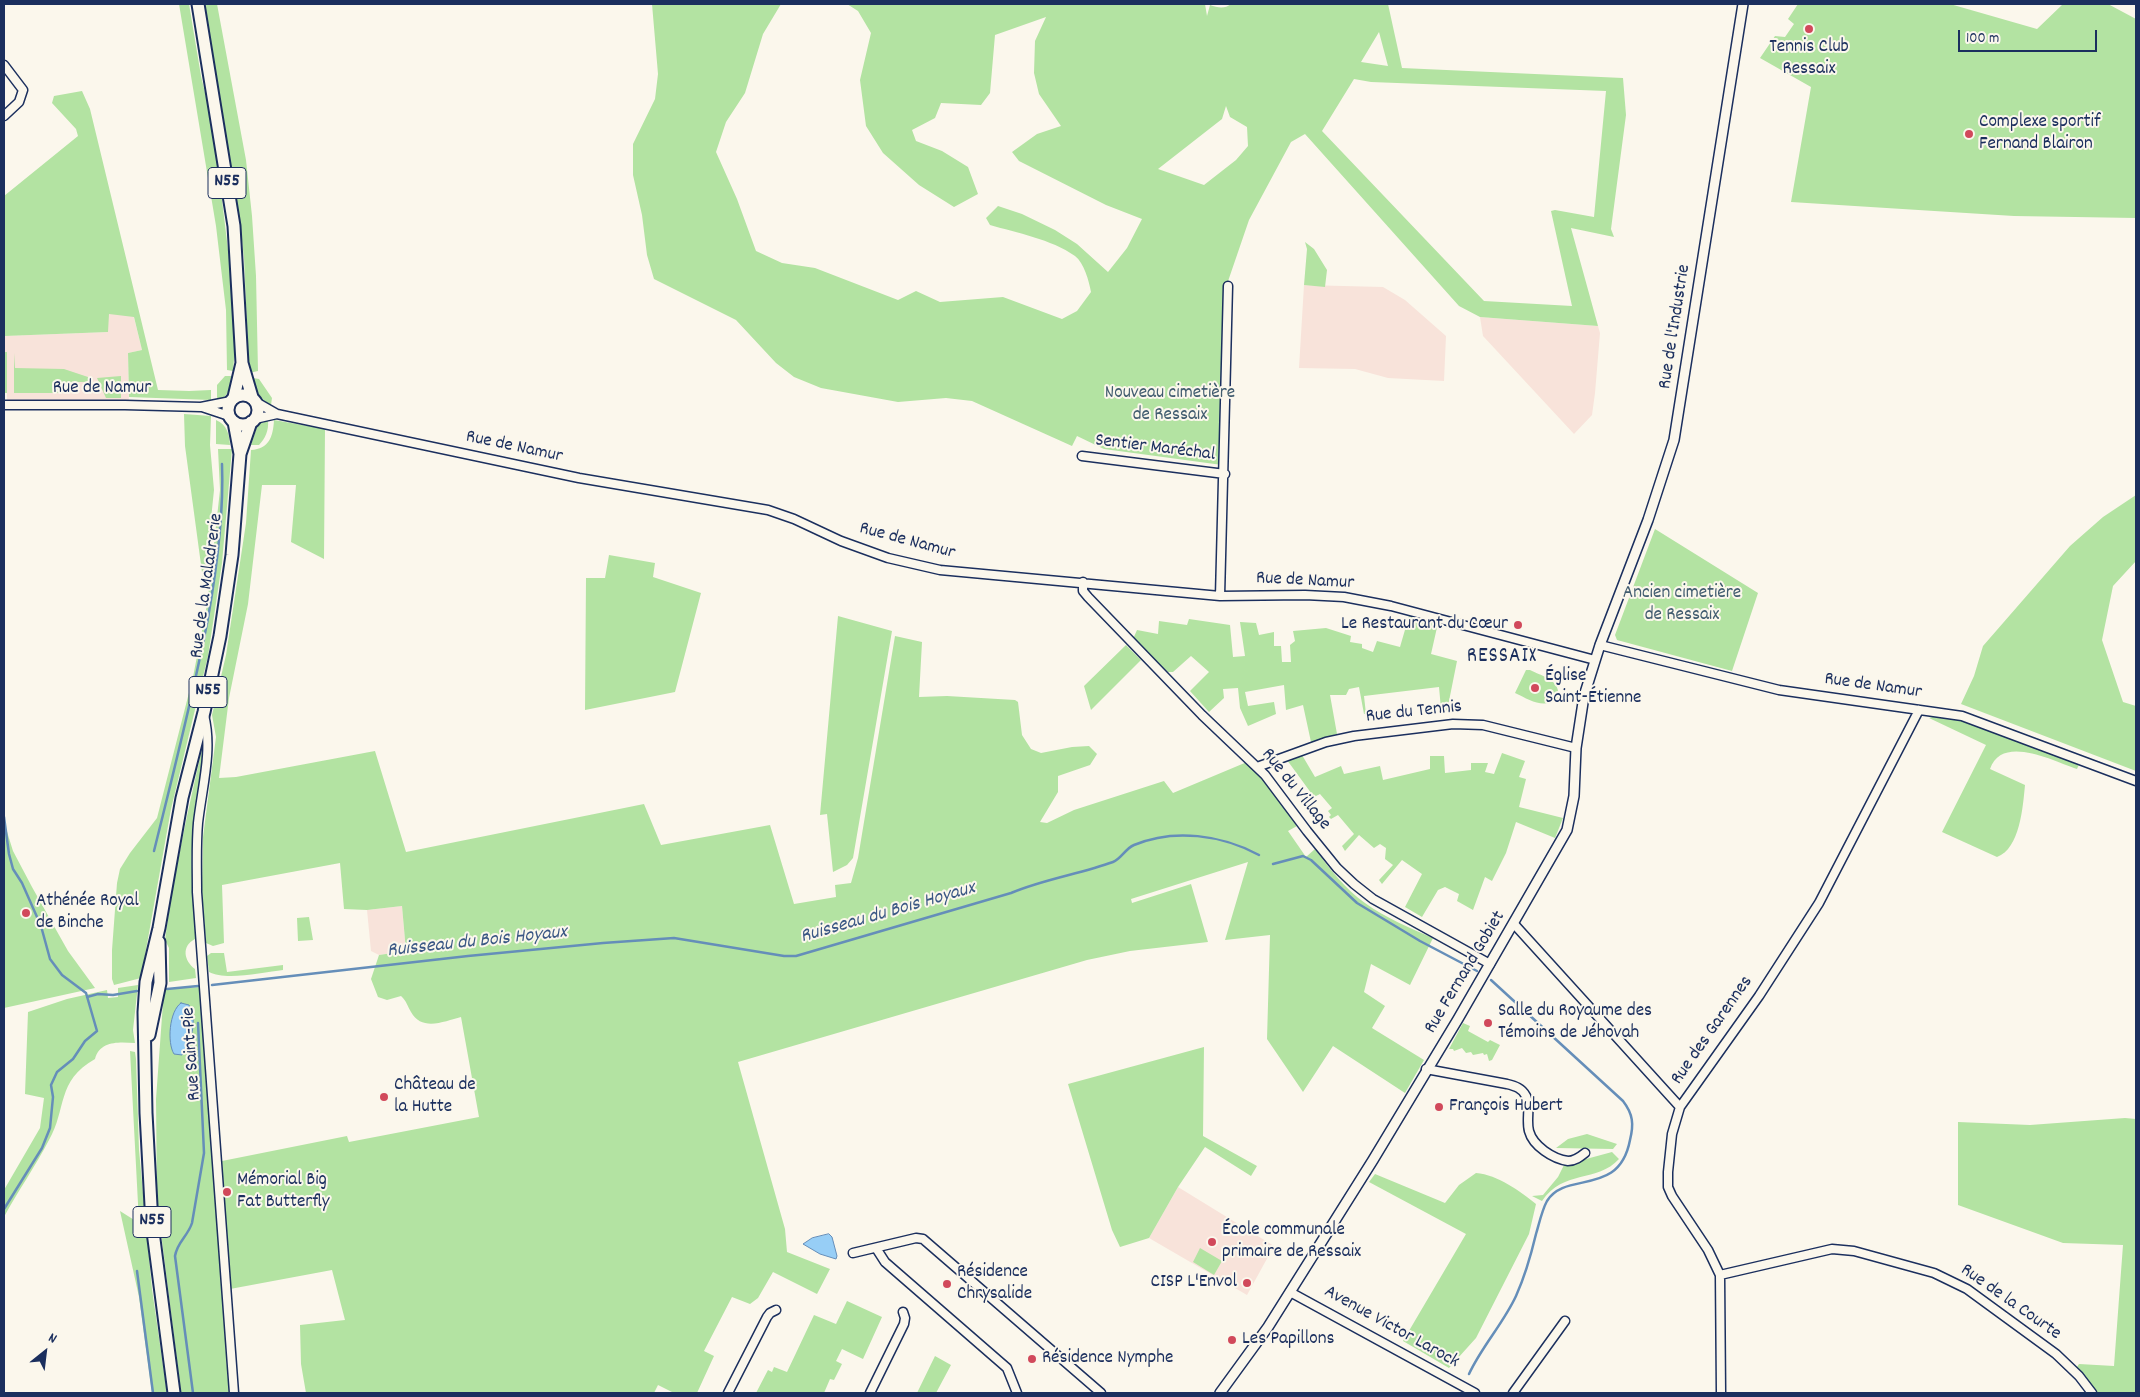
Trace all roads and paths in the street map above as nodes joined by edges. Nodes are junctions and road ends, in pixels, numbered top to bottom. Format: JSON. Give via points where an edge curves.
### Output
{"nodes":[{"id":1,"x":198,"y":4,"type":"edge"},
{"id":2,"x":1743,"y":4,"type":"edge"},
{"id":3,"x":4,"y":65,"type":"edge"},
{"id":4,"x":4,"y":116,"type":"edge"},
{"id":5,"x":1228,"y":286,"type":"dead end"},
{"id":6,"x":242,"y":363,"type":"junction"},
{"id":7,"x":232,"y":399,"type":"junction"},
{"id":8,"x":254,"y":400,"type":"junction"},
{"id":9,"x":4,"y":405,"type":"edge"},
{"id":10,"x":200,"y":407,"type":"junction"},
{"id":11,"x":277,"y":414,"type":"junction"},
{"id":12,"x":231,"y":419,"type":"junction"},
{"id":13,"x":253,"y":421,"type":"junction"},
{"id":14,"x":240,"y":454,"type":"junction"},
{"id":15,"x":1082,"y":456,"type":"dead end"},
{"id":16,"x":1225,"y":474,"type":"junction"},
{"id":17,"x":1082,"y":582,"type":"junction"},
{"id":18,"x":1220,"y":596,"type":"junction"},
{"id":19,"x":1600,"y":645,"type":"junction"},
{"id":20,"x":1595,"y":660,"type":"junction"},
{"id":21,"x":1919,"y":710,"type":"junction"},
{"id":22,"x":204,"y":712,"type":"junction"},
{"id":23,"x":1576,"y":748,"type":"junction"},
{"id":24,"x":1254,"y":764,"type":"junction"},
{"id":25,"x":2136,"y":781,"type":"edge"},
{"id":26,"x":1514,"y":924,"type":"junction"},
{"id":27,"x":1490,"y":964,"type":"junction"},
{"id":28,"x":1426,"y":1069,"type":"junction"},
{"id":29,"x":1680,"y":1107,"type":"junction"},
{"id":30,"x":1585,"y":1153,"type":"dead end"},
{"id":31,"x":876,"y":1248,"type":"junction"},
{"id":32,"x":853,"y":1253,"type":"dead end"},
{"id":33,"x":1720,"y":1275,"type":"junction"},
{"id":34,"x":1290,"y":1292,"type":"junction"},
{"id":35,"x":776,"y":1310,"type":"dead end"},
{"id":36,"x":903,"y":1312,"type":"dead end"},
{"id":37,"x":1565,"y":1321,"type":"dead end"},
{"id":38,"x":1013,"y":1392,"type":"edge"},
{"id":39,"x":174,"y":1393,"type":"edge"},
{"id":40,"x":234,"y":1393,"type":"edge"},
{"id":41,"x":728,"y":1393,"type":"edge"},
{"id":42,"x":870,"y":1393,"type":"edge"},
{"id":43,"x":1101,"y":1393,"type":"edge"},
{"id":44,"x":1220,"y":1393,"type":"edge"},
{"id":45,"x":1475,"y":1393,"type":"edge"},
{"id":46,"x":1513,"y":1393,"type":"edge"},
{"id":47,"x":1721,"y":1393,"type":"edge"},
{"id":48,"x":2092,"y":1393,"type":"edge"}],
"edges":[{"from":1,"to":6,"type":"main road","number":"N55","via":[[234,226]]},
{"from":2,"to":19,"type":"street","name":"Rue de l'Industrie","via":[[1674,440],[1648,520]]},
{"from":3,"to":4,"type":"street","via":[[23,93],[15,107]]},
{"from":5,"to":16,"type":"street","name":"Sentier Maréchal"},
{"from":6,"to":7,"type":"main road","number":"N55"},
{"from":6,"to":8,"type":"main road","number":"N55"},
{"from":7,"to":8,"type":"main road","via":[[244,394]]},
{"from":7,"to":10,"type":"street","name":"Rue de Namur"},
{"from":7,"to":12,"type":"main road","number":"N55","via":[[228,407]]},
{"from":8,"to":11,"type":"street","name":"Rue de Namur"},
{"from":8,"to":13,"type":"main road","number":"N55","via":[[258,410]]},
{"from":9,"to":10,"type":"street","name":"Rue de Namur"},
{"from":10,"to":12,"type":"street","name":"Rue de Namur"},
{"from":11,"to":13,"type":"street","name":"Rue de Namur"},
{"from":11,"to":17,"type":"street","name":"Rue de Namur","via":[[579,478],[762,509],[787,516],[858,547],[921,566],[959,573]]},
{"from":12,"to":13,"type":"main road","via":[[243,425]]},
{"from":12,"to":14,"type":"main road","name":"Rue de la Maladrerie","number":"N55"},
{"from":13,"to":14,"type":"main road","name":"Rue de la Maladrerie","number":"N55"},
{"from":14,"to":22,"type":"main road","name":"Rue de la Maladrerie","number":"N55","via":[[227,592]]},
{"from":15,"to":16,"type":"street","name":"Sentier Maréchal"},
{"from":16,"to":18,"type":"street","name":"Sentier Maréchal"},
{"from":17,"to":18,"type":"street","name":"Rue de Namur"},
{"from":17,"to":24,"type":"street","name":"Rue du Village","via":[[1083,591],[1090,600]]},
{"from":18,"to":20,"type":"street","name":"Rue de Namur","via":[[1344,597],[1391,606]]},
{"from":19,"to":20,"type":"street","name":"Rue Fernand Gobiet"},
{"from":19,"to":21,"type":"street","name":"Rue de Namur","via":[[1779,690]]},
{"from":20,"to":23,"type":"street","name":"Rue Fernand Gobiet","via":[[1584,696]]},
{"from":21,"to":25,"type":"street","name":"Rue de Namur","via":[[1949,713],[1981,722]]},
{"from":21,"to":29,"type":"street","name":"Rue des Garennes","via":[[1819,903],[1755,1003]]},
{"from":22,"to":39,"type":"main road","name":"Rue de la Maladrerie","number":"N55","via":[[182,798],[146,982],[144,1012],[152,1224]]},
{"from":22,"to":40,"type":"street","name":"Rue Saint-Pie","via":[[208,745],[198,822],[197,861]]},
{"from":23,"to":24,"type":"street","name":"Rue du Tennis","via":[[1484,725],[1453,724],[1354,736]]},
{"from":23,"to":26,"type":"street","name":"Rue Fernand Gobiet","via":[[1574,796],[1567,830]]},
{"from":24,"to":27,"type":"street","name":"Rue du Village","via":[[1337,868],[1354,884],[1373,899]]},
{"from":26,"to":27,"type":"street","name":"Rue Fernand Gobiet"},
{"from":26,"to":29,"type":"street"},
{"from":27,"to":28,"type":"street","name":"Rue Fernand Gobiet"},
{"from":28,"to":30,"type":"street","via":[[1519,1088],[1527,1099],[1529,1132],[1536,1145],[1568,1161]]},
{"from":28,"to":34,"type":"street","name":"Rue Fernand Gobiet"},
{"from":29,"to":33,"type":"street","name":"Rue des Garennes","via":[[1672,1134],[1668,1187]]},
{"from":31,"to":32,"type":"street"},
{"from":31,"to":38,"type":"street","via":[[886,1262],[1007,1368]]},
{"from":31,"to":43,"type":"street","via":[[916,1238],[926,1241]]},
{"from":33,"to":47,"type":"street","name":"Rue des Garennes"},
{"from":33,"to":48,"type":"street","name":"Rue de la Courte","via":[[1832,1249],[1854,1251],[1934,1273],[1967,1289],[2056,1354]]},
{"from":34,"to":44,"type":"street","name":"Rue Fernand Gobiet","via":[[1254,1350]]},
{"from":34,"to":45,"type":"street","name":"Avenue Victor Larock"},
{"from":35,"to":41,"type":"street","via":[[767,1317]]},
{"from":36,"to":42,"type":"street","via":[[904,1324]]},
{"from":37,"to":46,"type":"street"}]}
